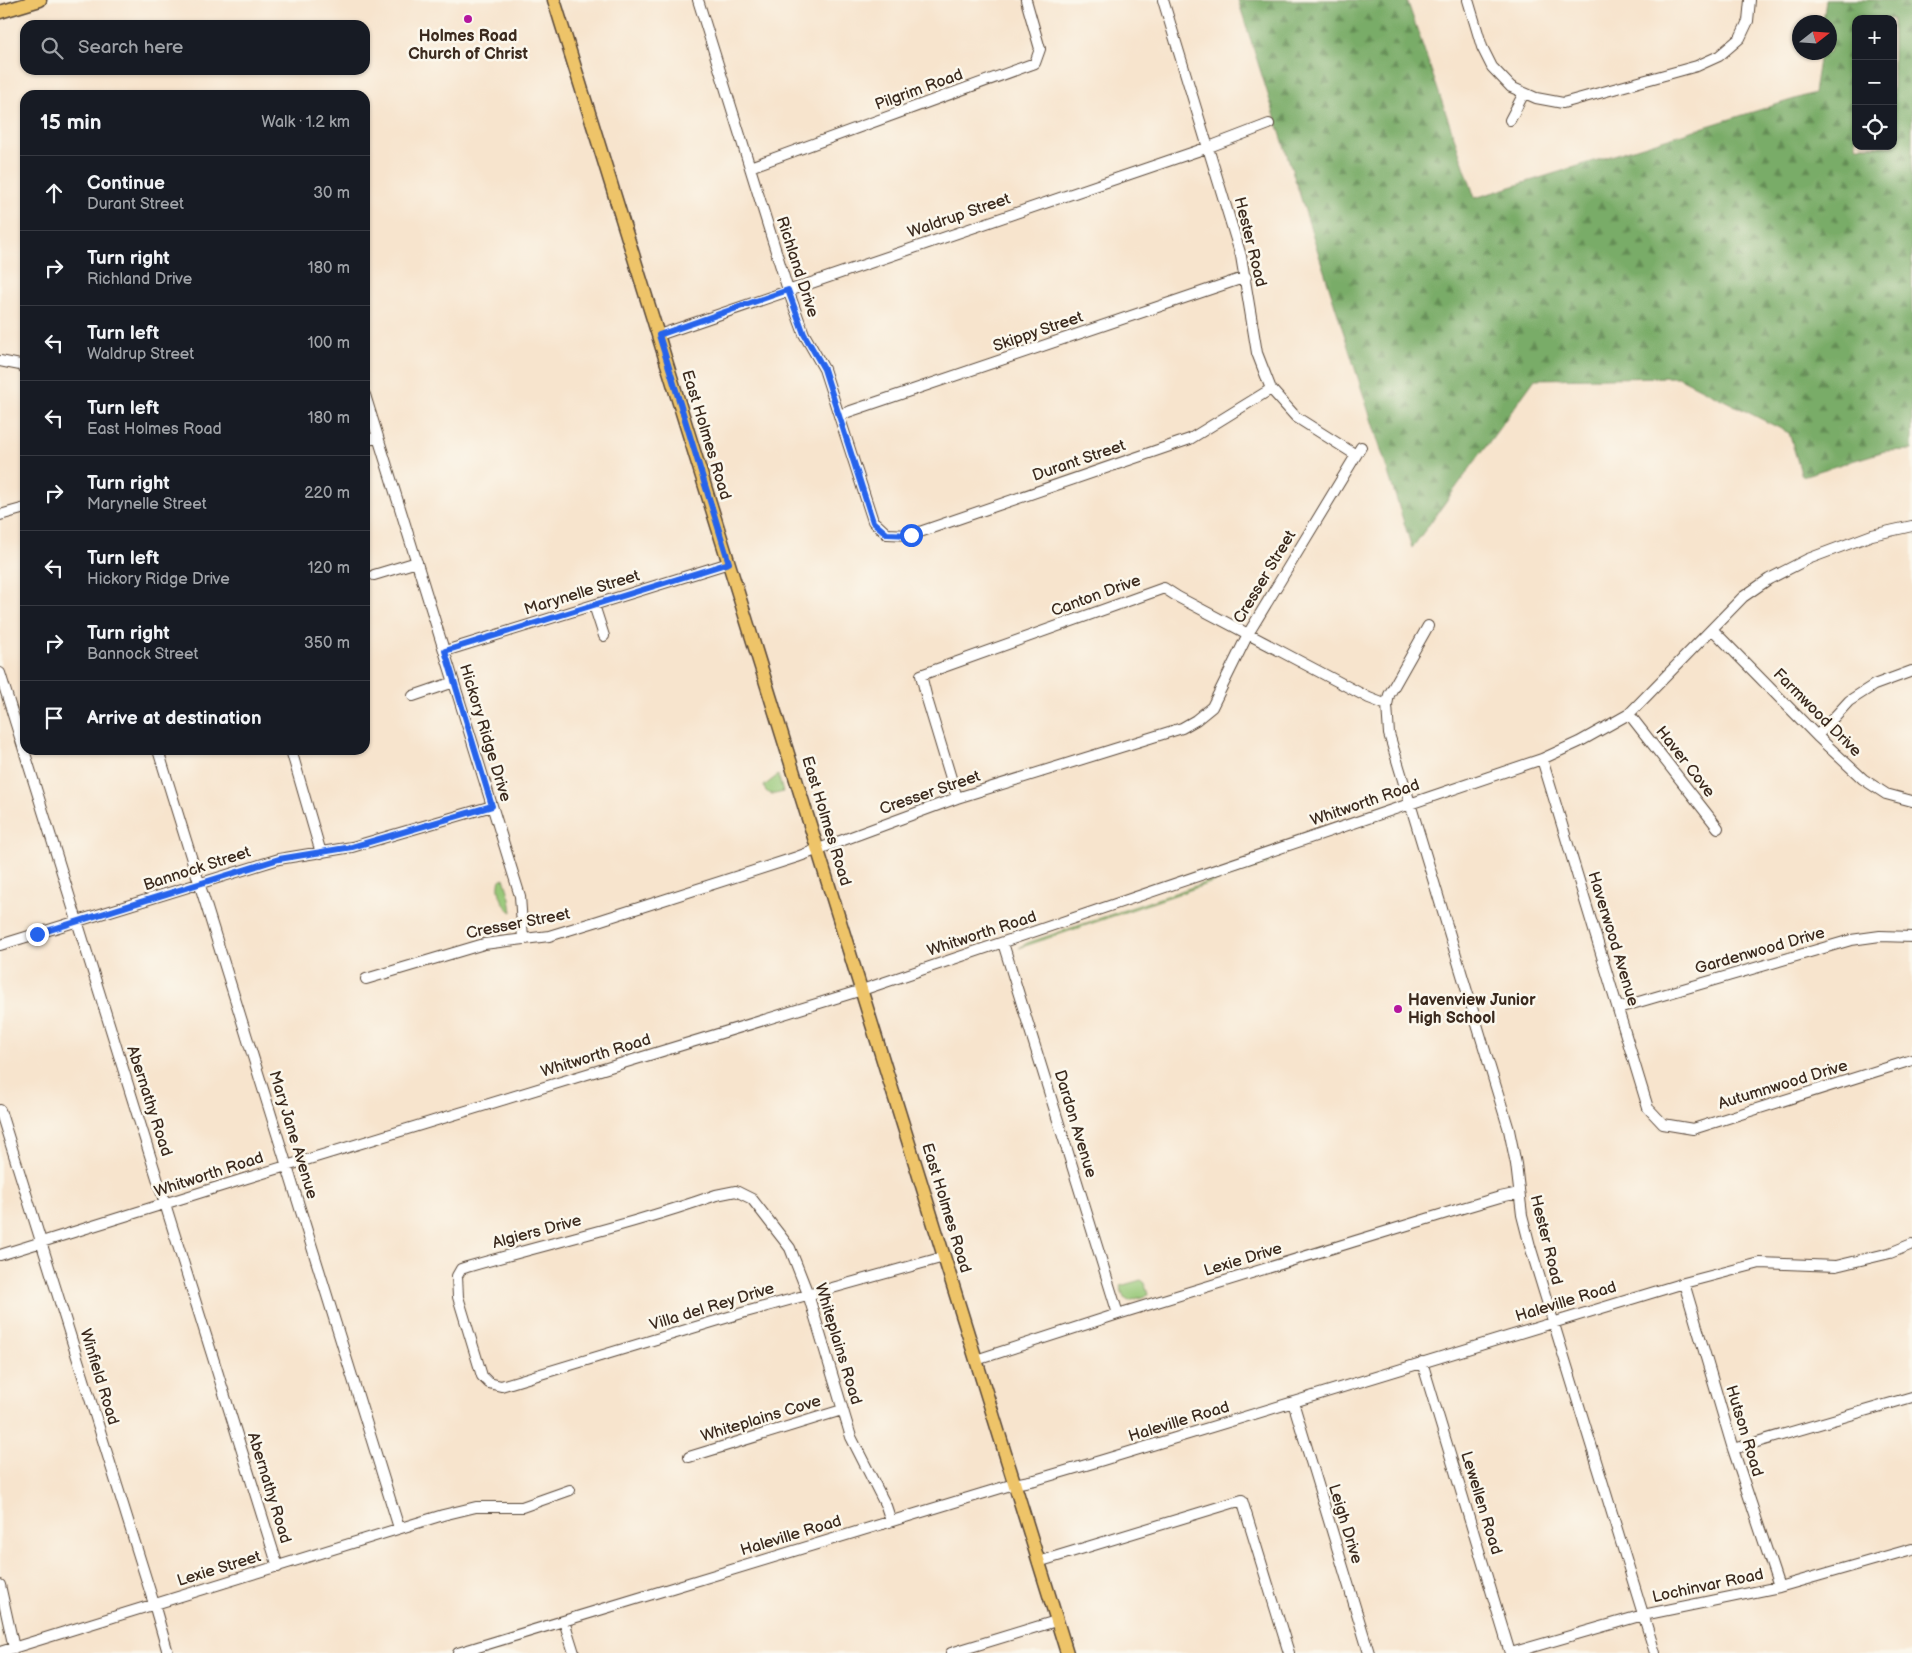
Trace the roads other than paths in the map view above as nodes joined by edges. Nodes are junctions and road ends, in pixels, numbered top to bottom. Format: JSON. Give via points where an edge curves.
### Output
{"nodes":[{"id":1,"x":40,"y":0,"type":"edge"},
{"id":2,"x":554,"y":0,"type":"edge"},
{"id":3,"x":698,"y":0,"type":"edge"},
{"id":4,"x":1026,"y":0,"type":"edge"},
{"id":5,"x":1163,"y":0,"type":"edge"},
{"id":6,"x":1468,"y":0,"type":"edge"},
{"id":7,"x":1750,"y":0,"type":"edge"},
{"id":8,"x":0,"y":12,"type":"edge"},
{"id":9,"x":1524,"y":93,"type":"junction"},
{"id":10,"x":1510,"y":120,"type":"dead end"},
{"id":11,"x":1269,"y":124,"type":"dead end"},
{"id":12,"x":1209,"y":147,"type":"junction"},
{"id":13,"x":750,"y":168,"type":"junction"},
{"id":14,"x":1246,"y":277,"type":"junction"},
{"id":15,"x":788,"y":290,"type":"junction"},
{"id":16,"x":659,"y":335,"type":"junction"},
{"id":17,"x":0,"y":361,"type":"edge"},
{"id":18,"x":20,"y":365,"type":"edge"},
{"id":19,"x":1271,"y":389,"type":"junction"},
{"id":20,"x":370,"y":411,"type":"edge"},
{"id":21,"x":839,"y":415,"type":"junction"},
{"id":22,"x":378,"y":437,"type":"junction"},
{"id":23,"x":370,"y":439,"type":"edge"},
{"id":24,"x":1358,"y":451,"type":"joint"},
{"id":25,"x":20,"y":510,"type":"edge"},
{"id":26,"x":0,"y":516,"type":"edge"},
{"id":27,"x":1912,"y":526,"type":"edge"},
{"id":28,"x":887,"y":534,"type":"joint"},
{"id":29,"x":417,"y":562,"type":"junction"},
{"id":30,"x":729,"y":563,"type":"junction"},
{"id":31,"x":374,"y":576,"type":"dead end"},
{"id":32,"x":594,"y":605,"type":"junction"},
{"id":33,"x":1428,"y":626,"type":"dead end"},
{"id":34,"x":1712,"y":629,"type":"junction"},
{"id":35,"x":1248,"y":634,"type":"junction"},
{"id":36,"x":604,"y":636,"type":"dead end"},
{"id":37,"x":445,"y":651,"type":"junction"},
{"id":38,"x":1912,"y":671,"type":"edge"},
{"id":39,"x":0,"y":673,"type":"edge"},
{"id":40,"x":454,"y":682,"type":"junction"},
{"id":41,"x":413,"y":696,"type":"dead end"},
{"id":42,"x":1387,"y":705,"type":"junction"},
{"id":43,"x":1629,"y":714,"type":"junction"},
{"id":44,"x":1817,"y":736,"type":"junction"},
{"id":45,"x":20,"y":738,"type":"edge"},
{"id":46,"x":25,"y":755,"type":"edge"},
{"id":47,"x":160,"y":755,"type":"edge"},
{"id":48,"x":292,"y":755,"type":"edge"},
{"id":49,"x":1542,"y":759,"type":"junction"},
{"id":50,"x":957,"y":798,"type":"junction"},
{"id":51,"x":1912,"y":801,"type":"edge"},
{"id":52,"x":1411,"y":803,"type":"junction"},
{"id":53,"x":492,"y":806,"type":"junction"},
{"id":54,"x":1718,"y":828,"type":"dead end"},
{"id":55,"x":818,"y":850,"type":"junction"},
{"id":56,"x":321,"y":853,"type":"junction"},
{"id":57,"x":199,"y":885,"type":"junction"},
{"id":58,"x":77,"y":922,"type":"junction"},
{"id":59,"x":1912,"y":937,"type":"edge"},
{"id":60,"x":523,"y":939,"type":"junction"},
{"id":61,"x":1003,"y":943,"type":"junction"},
{"id":62,"x":0,"y":945,"type":"edge"},
{"id":63,"x":366,"y":979,"type":"dead end"},
{"id":64,"x":862,"y":990,"type":"junction"},
{"id":65,"x":1618,"y":1008,"type":"junction"},
{"id":66,"x":1912,"y":1060,"type":"edge"},
{"id":67,"x":0,"y":1110,"type":"edge"},
{"id":68,"x":1663,"y":1124,"type":"joint"},
{"id":69,"x":287,"y":1166,"type":"junction"},
{"id":70,"x":736,"y":1191,"type":"joint"},
{"id":71,"x":1519,"y":1193,"type":"junction"},
{"id":72,"x":166,"y":1204,"type":"junction"},
{"id":73,"x":41,"y":1242,"type":"junction"},
{"id":74,"x":1912,"y":1244,"type":"edge"},
{"id":75,"x":0,"y":1255,"type":"edge"},
{"id":76,"x":944,"y":1257,"type":"junction"},
{"id":77,"x":1684,"y":1283,"type":"junction"},
{"id":78,"x":808,"y":1294,"type":"junction"},
{"id":79,"x":1118,"y":1314,"type":"junction"},
{"id":80,"x":1553,"y":1322,"type":"junction"},
{"id":81,"x":976,"y":1360,"type":"junction"},
{"id":82,"x":1422,"y":1362,"type":"junction"},
{"id":83,"x":489,"y":1382,"type":"joint"},
{"id":84,"x":1912,"y":1397,"type":"edge"},
{"id":85,"x":1293,"y":1402,"type":"junction"},
{"id":86,"x":842,"y":1410,"type":"junction"},
{"id":87,"x":1733,"y":1448,"type":"junction"},
{"id":88,"x":689,"y":1457,"type":"dead end"},
{"id":89,"x":1014,"y":1484,"type":"junction"},
{"id":90,"x":570,"y":1490,"type":"dead end"},
{"id":91,"x":891,"y":1521,"type":"junction"},
{"id":92,"x":399,"y":1528,"type":"junction"},
{"id":93,"x":1912,"y":1549,"type":"edge"},
{"id":94,"x":1038,"y":1562,"type":"junction"},
{"id":95,"x":278,"y":1567,"type":"junction"},
{"id":96,"x":0,"y":1585,"type":"edge"},
{"id":97,"x":1779,"y":1587,"type":"junction"},
{"id":98,"x":154,"y":1604,"type":"junction"},
{"id":99,"x":1643,"y":1615,"type":"junction"},
{"id":100,"x":564,"y":1621,"type":"junction"},
{"id":101,"x":1056,"y":1621,"type":"junction"},
{"id":102,"x":14,"y":1648,"type":"junction"},
{"id":103,"x":0,"y":1652,"type":"edge"},
{"id":104,"x":168,"y":1653,"type":"edge"},
{"id":105,"x":458,"y":1653,"type":"edge"},
{"id":106,"x":574,"y":1653,"type":"edge"},
{"id":107,"x":951,"y":1653,"type":"edge"},
{"id":108,"x":1067,"y":1653,"type":"edge"},
{"id":109,"x":1289,"y":1653,"type":"edge"},
{"id":110,"x":1369,"y":1653,"type":"edge"},
{"id":111,"x":1511,"y":1653,"type":"edge"},
{"id":112,"x":1656,"y":1653,"type":"edge"}],
"edges":[{"from":1,"to":8,"type":"main road"},
{"from":2,"to":16,"type":"main road","name":"East Holmes Road"},
{"from":3,"to":13,"type":"street","name":"Richland Drive"},
{"from":4,"to":13,"type":"street","name":"Pilgrim Road","via":[[1040,50],[1035,63]]},
{"from":5,"to":12,"type":"street","name":"Hester Road"},
{"from":6,"to":9,"type":"street","via":[[1482,47],[1492,67],[1511,87]]},
{"from":7,"to":9,"type":"street","via":[[1748,21],[1740,38],[1720,56],[1697,66],[1563,103]]},
{"from":9,"to":10,"type":"street"},
{"from":11,"to":12,"type":"street","name":"Waldrup Street"},
{"from":12,"to":14,"type":"street","name":"Hester Road"},
{"from":12,"to":15,"type":"street","name":"Waldrup Street"},
{"from":13,"to":15,"type":"street","name":"Richland Drive"},
{"from":14,"to":19,"type":"street","name":"Hester Road","via":[[1257,353]]},
{"from":14,"to":21,"type":"street","name":"Skippy Street"},
{"from":15,"to":16,"type":"street","name":"Waldrup Street"},
{"from":15,"to":21,"type":"street","name":"Richland Drive","via":[[804,334],[824,369]]},
{"from":16,"to":30,"type":"main road","name":"East Holmes Road"},
{"from":17,"to":18,"type":"street"},
{"from":19,"to":24,"type":"street","name":"Hester Road","via":[[1296,417]]},
{"from":19,"to":28,"type":"street","name":"Durant Street","via":[[1190,439],[911,535]]},
{"from":20,"to":22,"type":"street","name":"Hickory Ridge Drive"},
{"from":21,"to":28,"type":"street","name":"Richland Drive","via":[[873,522]]},
{"from":22,"to":23,"type":"street"},
{"from":22,"to":29,"type":"street","name":"Hickory Ridge Drive"},
{"from":24,"to":35,"type":"street","name":"Cresser Street"},
{"from":25,"to":26,"type":"street"},
{"from":27,"to":34,"type":"street","name":"Whitworth Road","via":[[1872,535],[1808,559],[1769,579],[1743,598]]},
{"from":29,"to":31,"type":"street"},
{"from":29,"to":37,"type":"street","name":"Hickory Ridge Drive"},
{"from":30,"to":32,"type":"street","name":"Marynelle Street"},
{"from":30,"to":55,"type":"main road","name":"East Holmes Road"},
{"from":32,"to":36,"type":"street"},
{"from":32,"to":37,"type":"street","name":"Marynelle Street"},
{"from":33,"to":42,"type":"street","via":[[1395,682]]},
{"from":34,"to":43,"type":"street","name":"Whitworth Road"},
{"from":34,"to":44,"type":"street","name":"Farmwood Drive"},
{"from":35,"to":42,"type":"street","name":"Canton Drive"},
{"from":35,"to":50,"type":"street","name":"Cresser Street","via":[[1212,707],[1182,728]]},
{"from":35,"to":50,"type":"street","name":"Canton Drive","via":[[1164,588],[921,675]]},
{"from":37,"to":40,"type":"street","name":"Hickory Ridge Drive"},
{"from":38,"to":44,"type":"street","via":[[1874,685],[1849,701]]},
{"from":39,"to":45,"type":"street","name":"Abernathy Road"},
{"from":40,"to":41,"type":"street"},
{"from":40,"to":53,"type":"street","name":"Hickory Ridge Drive"},
{"from":42,"to":52,"type":"street","name":"Hester Road","via":[[1389,734]]},
{"from":43,"to":49,"type":"street","name":"Whitworth Road"},
{"from":43,"to":54,"type":"street","name":"Haver Cove"},
{"from":44,"to":51,"type":"street","name":"Farmwood Drive","via":[[1863,779],[1886,794]]},
{"from":46,"to":58,"type":"street","name":"Abernathy Road"},
{"from":47,"to":57,"type":"street","name":"Mary Jane Avenue"},
{"from":48,"to":56,"type":"street"},
{"from":49,"to":52,"type":"street","name":"Whitworth Road"},
{"from":49,"to":65,"type":"street","name":"Haverwood Avenue"},
{"from":50,"to":55,"type":"street","name":"Cresser Street"},
{"from":52,"to":61,"type":"street","name":"Whitworth Road"},
{"from":52,"to":71,"type":"street","name":"Hester Road","via":[[1509,1130]]},
{"from":53,"to":56,"type":"street","name":"Bannock Street"},
{"from":53,"to":60,"type":"street","name":"Hickory Ridge Drive","via":[[520,896]]},
{"from":55,"to":60,"type":"street","name":"Cresser Street","via":[[549,936]]},
{"from":55,"to":64,"type":"main road","name":"East Holmes Road"},
{"from":56,"to":57,"type":"street","name":"Bannock Street","via":[[279,859]]},
{"from":57,"to":58,"type":"street","name":"Bannock Street"},
{"from":57,"to":69,"type":"street","name":"Mary Jane Avenue"},
{"from":58,"to":62,"type":"street","name":"Bannock Street"},
{"from":58,"to":72,"type":"street","name":"Abernathy Road"},
{"from":59,"to":65,"type":"street","name":"Gardenwood Drive","via":[[1880,936],[1851,940]]},
{"from":60,"to":63,"type":"street","name":"Cresser Street","via":[[484,944]]},
{"from":61,"to":64,"type":"street","name":"Whitworth Road"},
{"from":61,"to":79,"type":"street","name":"Dardon Avenue"},
{"from":64,"to":69,"type":"street","name":"Whitworth Road"},
{"from":64,"to":76,"type":"main road","name":"East Holmes Road"},
{"from":65,"to":68,"type":"street","name":"Haverwood Avenue","via":[[1648,1108]]},
{"from":66,"to":68,"type":"street","name":"Autumnwood Drive","via":[[1693,1128]]},
{"from":67,"to":73,"type":"street","name":"Winfield Road"},
{"from":69,"to":72,"type":"street","name":"Whitworth Road"},
{"from":69,"to":92,"type":"street","name":"Mary Jane Avenue"},
{"from":70,"to":78,"type":"street","name":"Whiteplains Road","via":[[752,1200],[790,1248]]},
{"from":70,"to":83,"type":"street","name":"Algiers Drive","via":[[461,1269],[457,1276],[458,1296],[482,1376]]},
{"from":71,"to":79,"type":"street","name":"Lexie Drive"},
{"from":71,"to":80,"type":"street","name":"Hester Road","via":[[1526,1235]]},
{"from":72,"to":73,"type":"street","name":"Whitworth Road"},
{"from":72,"to":95,"type":"street","name":"Abernathy Road"},
{"from":73,"to":75,"type":"street","name":"Whitworth Road"},
{"from":73,"to":98,"type":"street","name":"Winfield Road"},
{"from":74,"to":77,"type":"street","name":"Haleville Road","via":[[1890,1253],[1836,1266],[1760,1263]]},
{"from":76,"to":78,"type":"street","name":"Villa del Rey Drive"},
{"from":76,"to":81,"type":"main road","name":"East Holmes Road"},
{"from":77,"to":80,"type":"street","name":"Haleville Road"},
{"from":77,"to":87,"type":"street","name":"Hutson Road"},
{"from":78,"to":83,"type":"street","name":"Villa del Rey Drive","via":[[505,1385]]},
{"from":78,"to":86,"type":"street","name":"Whiteplains Road"},
{"from":79,"to":81,"type":"street","name":"Lexie Drive"},
{"from":80,"to":82,"type":"street","name":"Haleville Road"},
{"from":80,"to":99,"type":"street","name":"Hester Road"},
{"from":81,"to":89,"type":"main road","name":"East Holmes Road"},
{"from":82,"to":85,"type":"street","name":"Haleville Road"},
{"from":82,"to":111,"type":"street","name":"Lewellen Road"},
{"from":84,"to":87,"type":"street"},
{"from":85,"to":89,"type":"street","name":"Haleville Road"},
{"from":85,"to":110,"type":"street","name":"Leigh Drive"},
{"from":86,"to":88,"type":"street","name":"Whiteplains Cove"},
{"from":86,"to":91,"type":"street","name":"Whiteplains Road","via":[[853,1442]]},
{"from":87,"to":97,"type":"street","name":"Hutson Road"},
{"from":89,"to":91,"type":"street","name":"Haleville Road"},
{"from":89,"to":94,"type":"main road","name":"East Holmes Road"},
{"from":90,"to":92,"type":"street","name":"Lexie Street","via":[[515,1508],[476,1506]]},
{"from":91,"to":100,"type":"street","name":"Haleville Road"},
{"from":92,"to":95,"type":"street","name":"Lexie Street"},
{"from":93,"to":97,"type":"street","name":"Lochinvar Road"},
{"from":94,"to":101,"type":"main road","name":"East Holmes Road"},
{"from":94,"to":109,"type":"street","via":[[1242,1500]]},
{"from":95,"to":98,"type":"street","name":"Lexie Street"},
{"from":96,"to":102,"type":"street"},
{"from":97,"to":99,"type":"street","name":"Lochinvar Road"},
{"from":98,"to":102,"type":"street","name":"Lexie Street"},
{"from":98,"to":104,"type":"street","name":"Winfield Road"},
{"from":99,"to":111,"type":"street","name":"Lochinvar Road"},
{"from":99,"to":112,"type":"street","name":"Hester Road"},
{"from":100,"to":105,"type":"street","name":"Haleville Road"},
{"from":100,"to":106,"type":"street"},
{"from":101,"to":107,"type":"street"},
{"from":101,"to":108,"type":"main road","name":"East Holmes Road"},
{"from":102,"to":103,"type":"street","name":"Lexie Street"}]}
